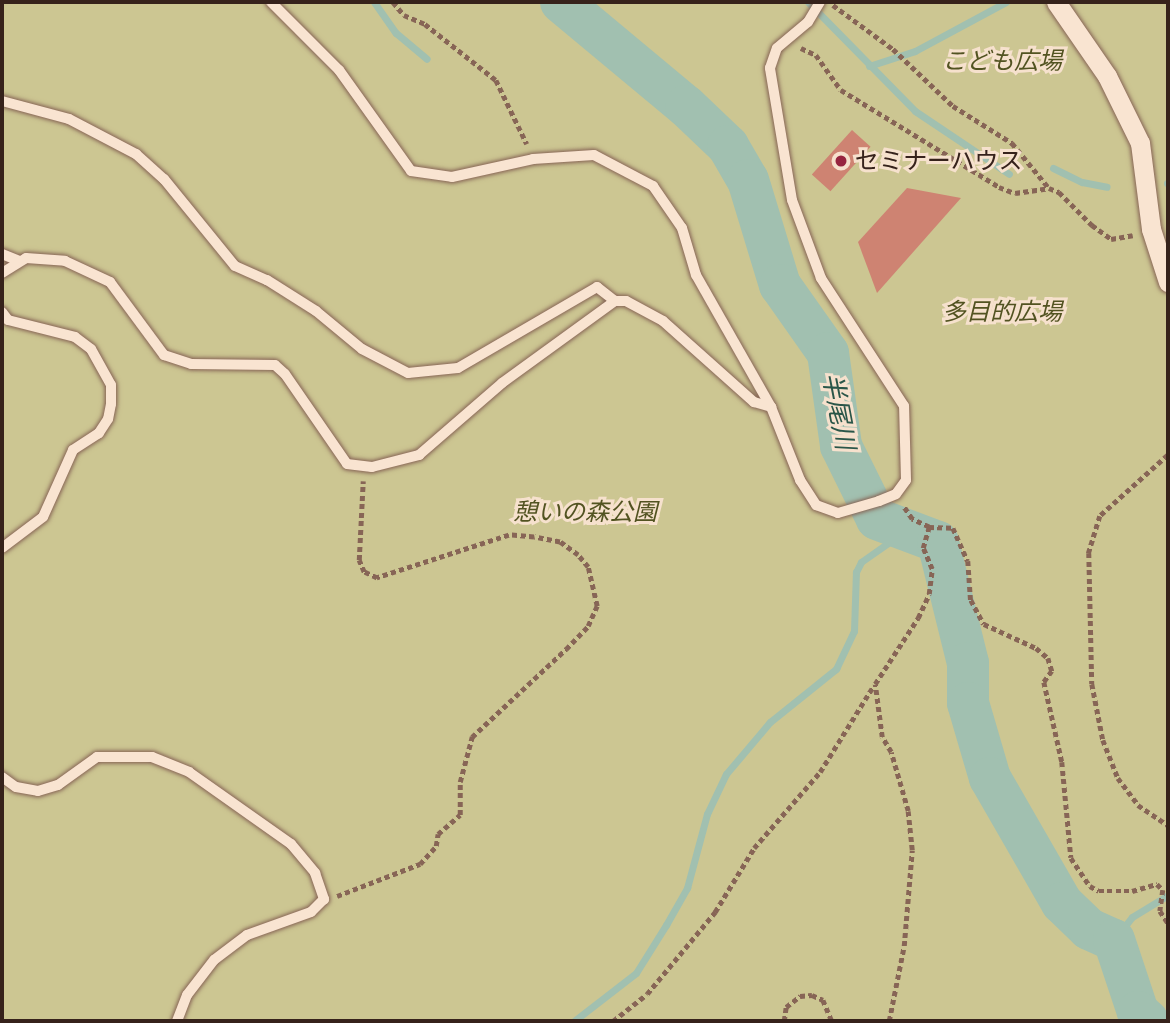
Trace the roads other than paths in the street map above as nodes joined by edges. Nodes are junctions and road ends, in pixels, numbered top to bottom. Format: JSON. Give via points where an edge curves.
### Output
{"nodes":[{"id":1,"x":271,"y":2,"type":"edge"},
{"id":2,"x":820,"y":2,"type":"edge"},
{"id":3,"x":1056,"y":2,"type":"edge"},
{"id":4,"x":2,"y":102,"type":"edge"},
{"id":5,"x":2,"y":254,"type":"edge"},
{"id":6,"x":19,"y":261,"type":"junction"},
{"id":7,"x":2,"y":273,"type":"edge"},
{"id":8,"x":1168,"y":282,"type":"edge"},
{"id":9,"x":615,"y":301,"type":"junction"},
{"id":10,"x":2,"y":312,"type":"edge"},
{"id":11,"x":771,"y":407,"type":"junction"},
{"id":12,"x":2,"y":548,"type":"edge"},
{"id":13,"x":2,"y":777,"type":"edge"},
{"id":14,"x":177,"y":1021,"type":"edge"}],
"edges":[{"from":1,"to":11,"type":"lane","via":[[339,70],[411,171],[452,177],[533,159],[594,155],[653,186],[682,228],[696,275]]},
{"from":2,"to":11,"type":"lane","via":[[808,22],[786,38],[771,68],[792,200],[821,278],[904,406],[909,461],[906,480],[896,494],[838,513],[816,505],[800,480]]},
{"from":3,"to":8,"type":"street","via":[[1107,76],[1140,143],[1151,229]]},
{"from":4,"to":9,"type":"lane","via":[[69,119],[136,154],[164,179],[234,266],[267,280],[316,311],[362,349],[408,373],[458,368],[597,288]]},
{"from":5,"to":6,"type":"lane"},
{"from":6,"to":7,"type":"lane"},
{"from":6,"to":9,"type":"lane","via":[[45,256],[102,276],[156,348],[176,360],[275,366],[346,464],[364,466],[390,466],[419,455],[502,383]]},
{"from":9,"to":11,"type":"lane","via":[[642,306],[707,356],[754,402]]},
{"from":10,"to":12,"type":"lane","via":[[8,320],[75,337],[91,349],[111,385],[108,419],[99,433],[73,450],[43,517]]},
{"from":13,"to":14,"type":"lane","via":[[16,787],[38,791],[58,785],[97,757],[152,757],[188,772],[290,844],[315,873],[324,899],[311,912],[247,935],[214,960],[187,995]]}]}
